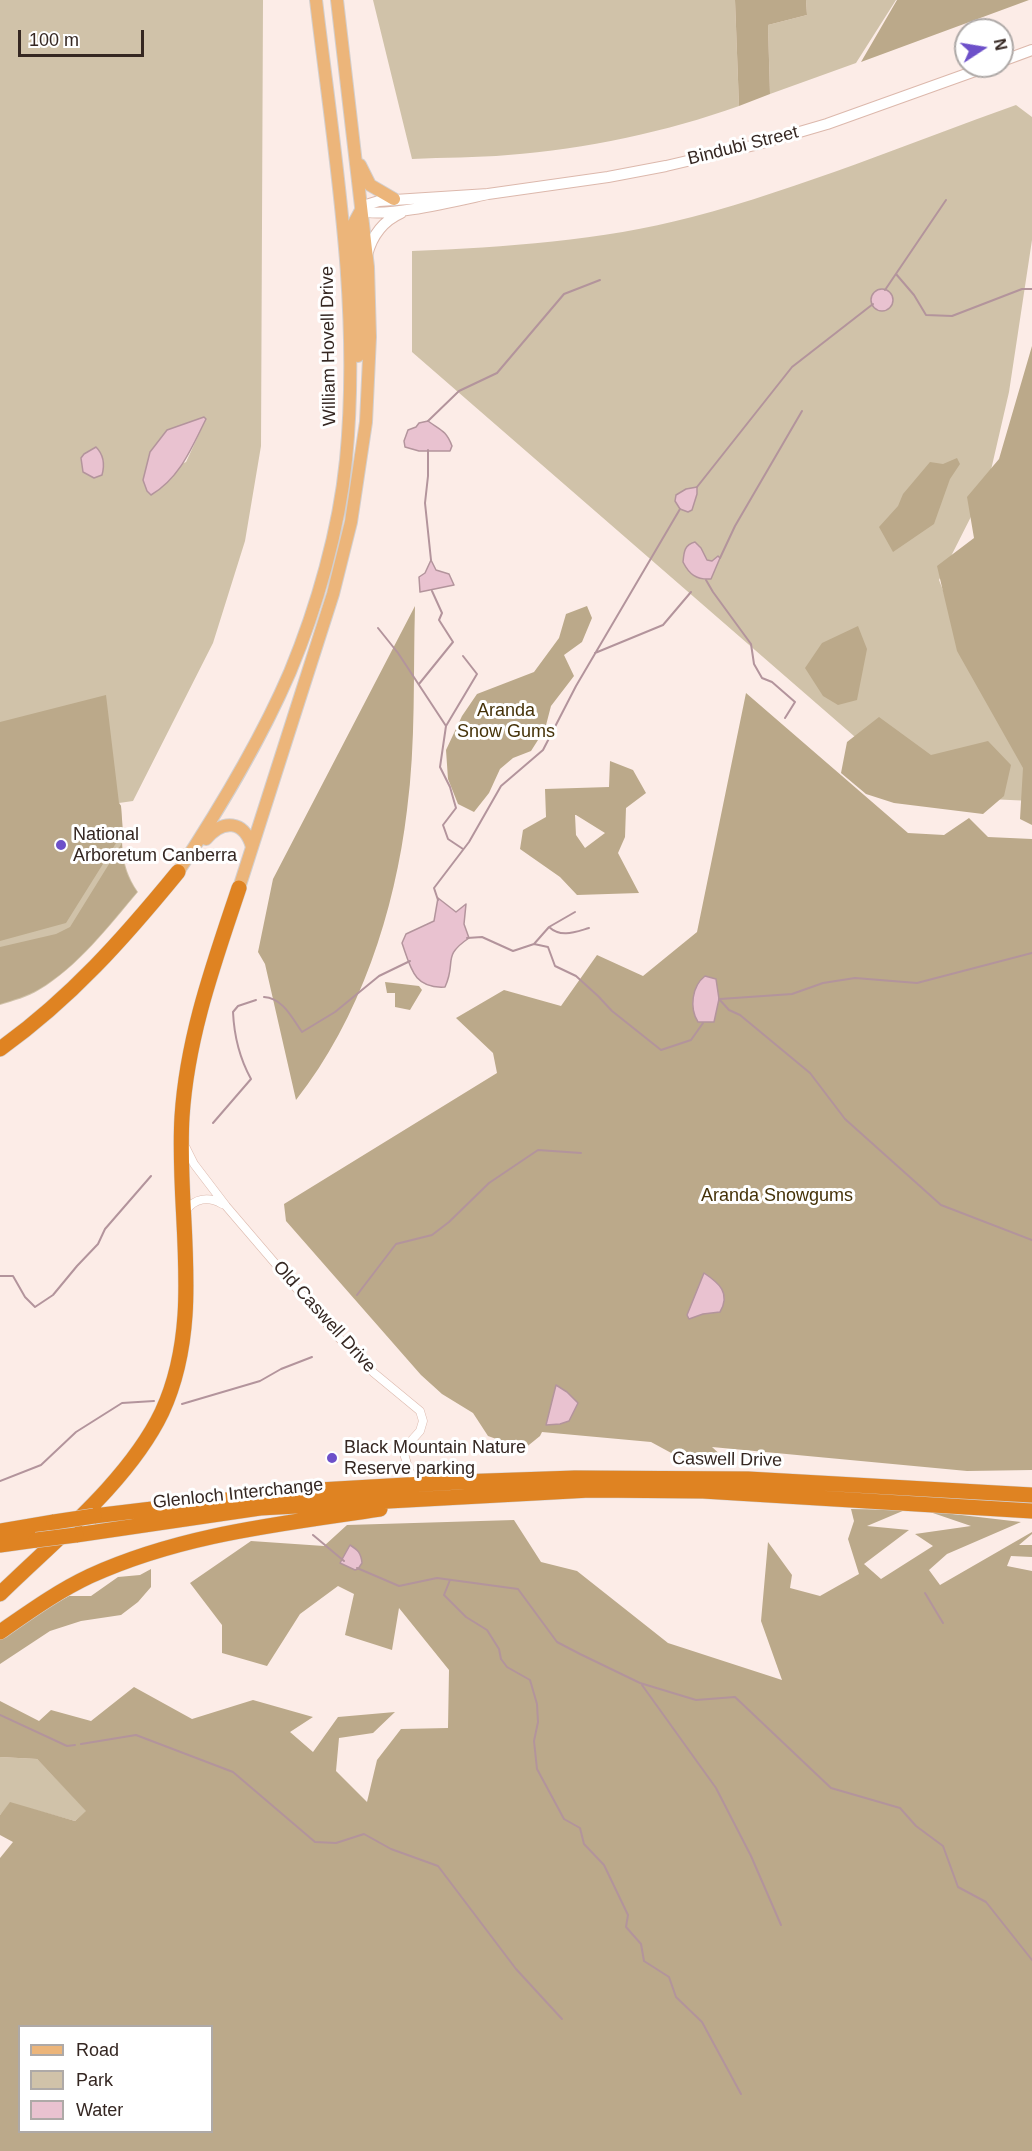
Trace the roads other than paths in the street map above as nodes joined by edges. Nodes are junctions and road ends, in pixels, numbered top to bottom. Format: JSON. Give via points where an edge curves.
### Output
{"nodes":[{"id":1,"x":316,"y":0,"type":"edge"},
{"id":2,"x":337,"y":0,"type":"edge"},
{"id":3,"x":1032,"y":50,"type":"edge"},
{"id":4,"x":1014,"y":57,"type":"edge"},
{"id":5,"x":956,"y":78,"type":"edge"},
{"id":6,"x":355,"y":156,"type":"junction"},
{"id":7,"x":488,"y":194,"type":"junction"},
{"id":8,"x":394,"y":199,"type":"junction"},
{"id":9,"x":340,"y":201,"type":"junction"},
{"id":10,"x":422,"y":208,"type":"junction"},
{"id":11,"x":361,"y":210,"type":"junction"},
{"id":12,"x":367,"y":255,"type":"junction"},
{"id":13,"x":350,"y":395,"type":"junction"},
{"id":14,"x":252,"y":847,"type":"junction"},
{"id":15,"x":178,"y":872,"type":"junction"},
{"id":16,"x":239,"y":888,"type":"joint"},
{"id":17,"x":109,"y":954,"type":"junction"},
{"id":18,"x":0,"y":1037,"type":"edge"},
{"id":19,"x":0,"y":1049,"type":"edge"},
{"id":20,"x":181,"y":1135,"type":"junction"},
{"id":21,"x":226,"y":1206,"type":"junction"},
{"id":22,"x":184,"y":1221,"type":"junction"},
{"id":23,"x":420,"y":1484,"type":"junction"},
{"id":24,"x":525,"y":1494,"type":"junction"},
{"id":25,"x":1032,"y":1495,"type":"edge"},
{"id":26,"x":782,"y":1496,"type":"joint"},
{"id":27,"x":1032,"y":1511,"type":"edge"},
{"id":28,"x":0,"y":1522,"type":"edge"},
{"id":29,"x":54,"y":1522,"type":"junction"},
{"id":30,"x":0,"y":1531,"type":"edge"},
{"id":31,"x":0,"y":1545,"type":"edge"},
{"id":32,"x":3,"y":1591,"type":"edge"},
{"id":33,"x":0,"y":1632,"type":"edge"}],
"edges":[{"from":1,"to":9,"type":"main road","name":"William Hovell Drive"},
{"from":2,"to":6,"type":"main road","name":"William Hovell Drive"},
{"from":3,"to":4,"type":"main road"},
{"from":5,"to":7,"type":"main road","name":"Bindubi Street","via":[[867,111],[755,145],[637,171]]},
{"from":6,"to":8,"type":"main road","via":[[369,185]]},
{"from":6,"to":11,"type":"main road","name":"William Hovell Drive"},
{"from":7,"to":8,"type":"main road","name":"Bindubi Street"},
{"from":7,"to":10,"type":"main road","name":"Bindubi Street"},
{"from":8,"to":11,"type":"main road","name":"Bindubi Street","via":[[372,202]]},
{"from":9,"to":11,"type":"main road","via":[[348,210]]},
{"from":9,"to":13,"type":"main road","name":"William Hovell Drive","via":[[350,335]]},
{"from":10,"to":11,"type":"main road","name":"Bindubi Street","via":[[372,214]]},
{"from":10,"to":12,"type":"main road","via":[[388,220],[371,240]]},
{"from":11,"to":12,"type":"main road","name":"William Hovell Drive"},
{"from":11,"to":13,"type":"main road","via":[[354,223],[358,364]]},
{"from":12,"to":14,"type":"main road","name":"William Hovell Drive","via":[[369,391],[353,513],[333,594]]},
{"from":13,"to":15,"type":"main road","name":"William Hovell Drive","via":[[338,509],[314,605],[290,671],[260,735]]},
{"from":14,"to":15,"type":"main road","via":[[242,831],[223,825],[213,831]]},
{"from":14,"to":16,"type":"main road"},
{"from":15,"to":17,"type":"highway"},
{"from":16,"to":20,"type":"highway","via":[[190,1053]]},
{"from":17,"to":18,"type":"highway"},
{"from":17,"to":19,"type":"highway","via":[[62,999]]},
{"from":20,"to":21,"type":"street","name":"Old Caswell Drive","via":[[194,1164]]},
{"from":20,"to":22,"type":"highway"},
{"from":21,"to":22,"type":"street","via":[[201,1200],[189,1206]]},
{"from":21,"to":23,"type":"street","name":"Old Caswell Drive","via":[[348,1348],[420,1411],[420,1431],[403,1450],[409,1471]]},
{"from":22,"to":32,"type":"highway","via":[[185,1326],[177,1371],[162,1412],[123,1472]]},
{"from":23,"to":25,"type":"highway","name":"Caswell Drive","via":[[565,1478],[717,1479]]},
{"from":23,"to":29,"type":"highway","name":"Glenloch Interchange","bridge":true,"via":[[263,1495]]},
{"from":24,"to":26,"type":"highway","name":"Glenloch Interchange","via":[[631,1490]]},
{"from":24,"to":31,"type":"highway","name":"Glenloch Interchange","bridge":true,"via":[[260,1509]]},
{"from":24,"to":33,"type":"highway","via":[[397,1507],[189,1540],[87,1578]]},
{"from":26,"to":27,"type":"highway","name":"Caswell Drive"},
{"from":28,"to":29,"type":"highway"},
{"from":29,"to":30,"type":"highway","name":"Glenloch Interchange"}]}
